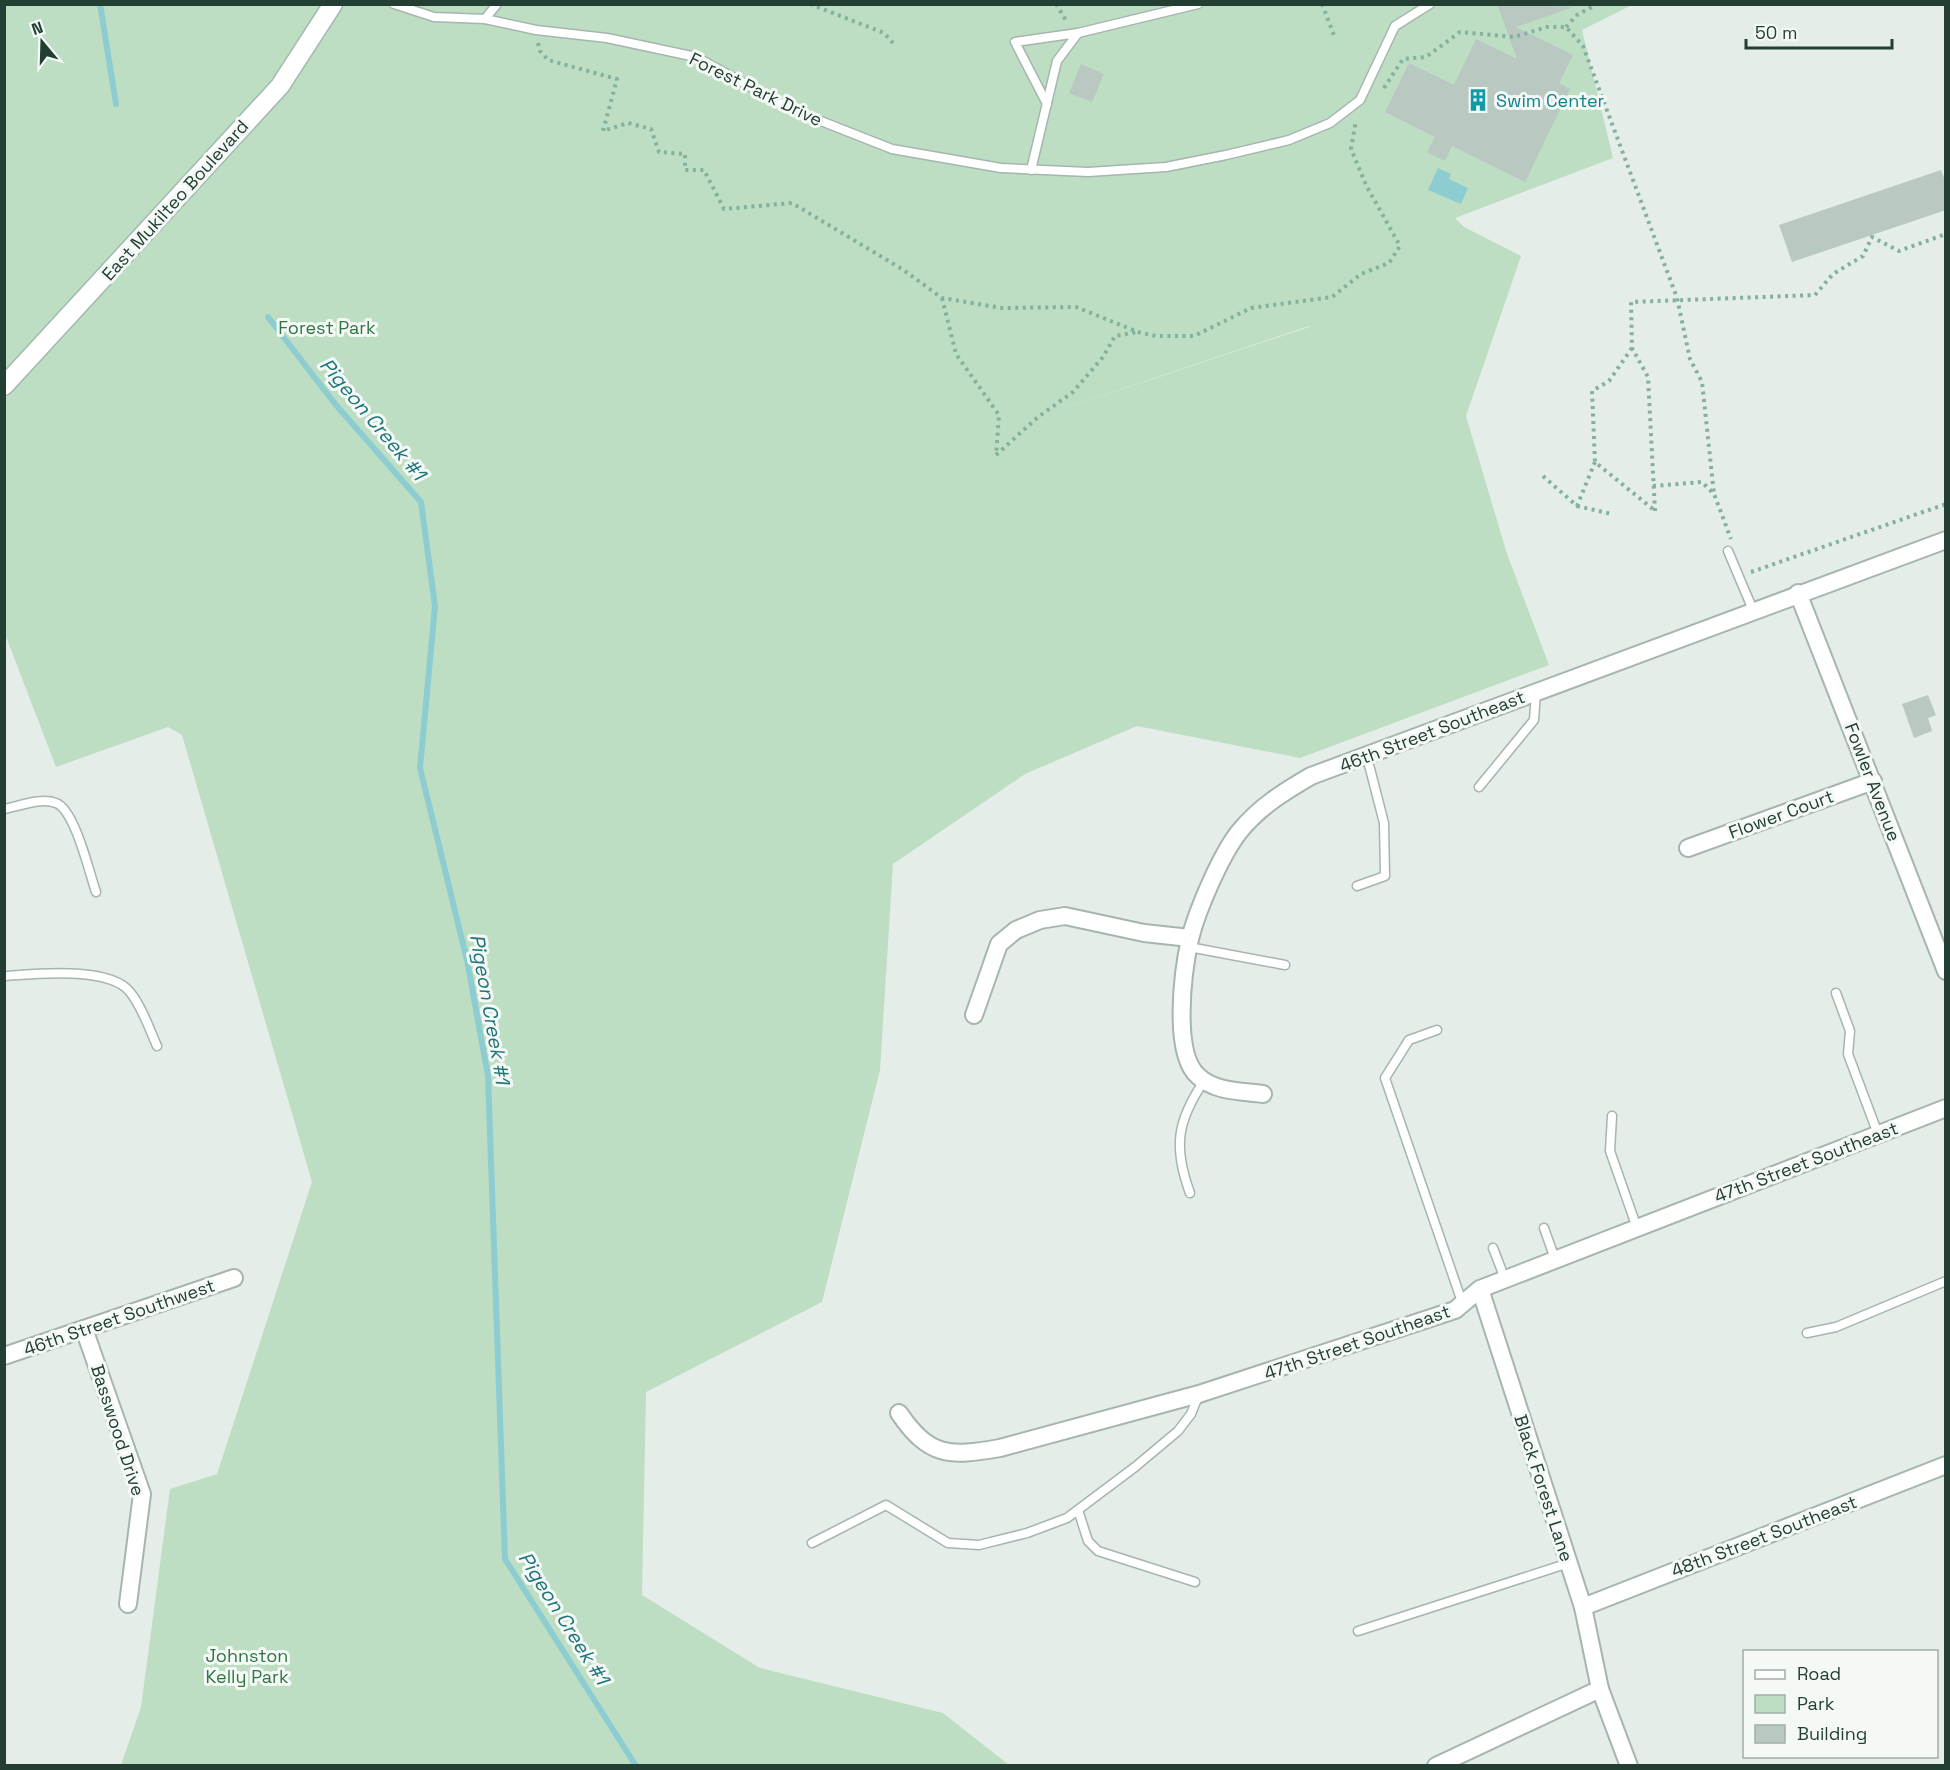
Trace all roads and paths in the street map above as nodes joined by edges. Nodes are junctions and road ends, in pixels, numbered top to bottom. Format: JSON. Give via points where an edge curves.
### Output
{"nodes":[{"id":1,"x":333,"y":4,"type":"edge"},
{"id":2,"x":394,"y":4,"type":"edge"},
{"id":3,"x":497,"y":4,"type":"edge"},
{"id":4,"x":810,"y":4,"type":"edge"},
{"id":5,"x":1198,"y":4,"type":"edge"},
{"id":6,"x":1322,"y":4,"type":"edge"},
{"id":7,"x":1430,"y":4,"type":"edge"},
{"id":8,"x":1598,"y":4,"type":"edge"},
{"id":9,"x":485,"y":19,"type":"junction"},
{"id":10,"x":1566,"y":27,"type":"junction"},
{"id":11,"x":536,"y":30,"type":"junction"},
{"id":12,"x":1078,"y":33,"type":"junction"},
{"id":13,"x":1335,"y":38,"type":"dead end"},
{"id":14,"x":894,"y":44,"type":"dead end"},
{"id":15,"x":1384,"y":88,"type":"dead end"},
{"id":16,"x":1360,"y":100,"type":"junction"},
{"id":17,"x":1047,"y":104,"type":"junction"},
{"id":18,"x":1031,"y":170,"type":"junction"},
{"id":19,"x":1946,"y":234,"type":"edge"},
{"id":20,"x":942,"y":298,"type":"junction"},
{"id":21,"x":1677,"y":298,"type":"junction"},
{"id":22,"x":1138,"y":332,"type":"junction"},
{"id":23,"x":1632,"y":348,"type":"junction"},
{"id":24,"x":4,"y":386,"type":"edge"},
{"id":25,"x":1595,"y":462,"type":"junction"},
{"id":26,"x":1543,"y":476,"type":"dead end"},
{"id":27,"x":1653,"y":486,"type":"junction"},
{"id":28,"x":1714,"y":494,"type":"junction"},
{"id":29,"x":1946,"y":504,"type":"edge"},
{"id":30,"x":1577,"y":506,"type":"junction"},
{"id":31,"x":1612,"y":514,"type":"dead end"},
{"id":32,"x":1946,"y":540,"type":"edge"},
{"id":33,"x":1731,"y":548,"type":"joint"},
{"id":34,"x":1745,"y":574,"type":"dead end"},
{"id":35,"x":1798,"y":593,"type":"junction"},
{"id":36,"x":1753,"y":610,"type":"junction"},
{"id":37,"x":1536,"y":691,"type":"junction"},
{"id":38,"x":1367,"y":757,"type":"junction"},
{"id":39,"x":1873,"y":781,"type":"junction"},
{"id":40,"x":1479,"y":787,"type":"dead end"},
{"id":41,"x":4,"y":809,"type":"edge"},
{"id":42,"x":1688,"y":848,"type":"dead end"},
{"id":43,"x":1357,"y":886,"type":"dead end"},
{"id":44,"x":96,"y":892,"type":"dead end"},
{"id":45,"x":1190,"y":943,"type":"junction"},
{"id":46,"x":1285,"y":965,"type":"dead end"},
{"id":47,"x":1946,"y":971,"type":"edge"},
{"id":48,"x":4,"y":976,"type":"edge"},
{"id":49,"x":1836,"y":993,"type":"dead end"},
{"id":50,"x":974,"y":1015,"type":"dead end"},
{"id":51,"x":1437,"y":1030,"type":"dead end"},
{"id":52,"x":157,"y":1046,"type":"dead end"},
{"id":53,"x":1204,"y":1081,"type":"junction"},
{"id":54,"x":1263,"y":1094,"type":"dead end"},
{"id":55,"x":1946,"y":1108,"type":"edge"},
{"id":56,"x":1612,"y":1116,"type":"dead end"},
{"id":57,"x":1878,"y":1134,"type":"junction"},
{"id":58,"x":1190,"y":1193,"type":"dead end"},
{"id":59,"x":1544,"y":1228,"type":"dead end"},
{"id":60,"x":1636,"y":1228,"type":"junction"},
{"id":61,"x":1493,"y":1248,"type":"dead end"},
{"id":62,"x":1556,"y":1259,"type":"junction"},
{"id":63,"x":234,"y":1278,"type":"dead end"},
{"id":64,"x":1505,"y":1279,"type":"junction"},
{"id":65,"x":1946,"y":1281,"type":"edge"},
{"id":66,"x":1480,"y":1289,"type":"junction"},
{"id":67,"x":1462,"y":1302,"type":"junction"},
{"id":68,"x":84,"y":1329,"type":"junction"},
{"id":69,"x":1807,"y":1333,"type":"dead end"},
{"id":70,"x":4,"y":1356,"type":"edge"},
{"id":71,"x":1199,"y":1394,"type":"junction"},
{"id":72,"x":899,"y":1413,"type":"dead end"},
{"id":73,"x":1946,"y":1465,"type":"edge"},
{"id":74,"x":1078,"y":1510,"type":"junction"},
{"id":75,"x":812,"y":1543,"type":"dead end"},
{"id":76,"x":1569,"y":1563,"type":"junction"},
{"id":77,"x":1195,"y":1582,"type":"dead end"},
{"id":78,"x":128,"y":1604,"type":"dead end"},
{"id":79,"x":1583,"y":1607,"type":"junction"},
{"id":80,"x":1358,"y":1631,"type":"dead end"},
{"id":81,"x":1600,"y":1689,"type":"junction"},
{"id":82,"x":1436,"y":1766,"type":"edge"},
{"id":83,"x":1629,"y":1766,"type":"edge"}],
"edges":[{"from":1,"to":24,"type":"main road","name":"East Mukilteo Boulevard","via":[[280,86]]},
{"from":2,"to":9,"type":"lane","name":"Forest Park Drive","via":[[434,17]]},
{"from":3,"to":9,"type":"lane"},
{"from":4,"to":14,"type":"path","via":[[884,33]]},
{"from":5,"to":12,"type":"lane"},
{"from":6,"to":13,"type":"path"},
{"from":7,"to":16,"type":"lane","name":"Forest Park Drive","via":[[1395,26]]},
{"from":8,"to":10,"type":"path","via":[[1577,15]]},
{"from":9,"to":11,"type":"lane","name":"Forest Park Drive"},
{"from":10,"to":15,"type":"path","via":[[1547,27],[1514,37],[1460,32],[1426,57],[1403,59]]},
{"from":10,"to":21,"type":"path","via":[[1583,46]]},
{"from":11,"to":18,"type":"lane","name":"Forest Park Drive","via":[[607,38],[696,57],[793,110],[892,149]]},
{"from":11,"to":20,"type":"path","via":[[540,51],[548,60],[617,79],[603,131],[628,123],[651,129],[659,152],[685,154],[685,170],[704,170],[724,209],[792,203],[902,268]]},
{"from":12,"to":17,"type":"lane","via":[[1057,61]]},
{"from":12,"to":17,"type":"lane","via":[[1015,42]]},
{"from":16,"to":18,"type":"lane","name":"Forest Park Drive","via":[[1330,123],[1289,140],[1226,155],[1166,167],[1088,172]]},
{"from":16,"to":22,"type":"path","via":[[1352,149],[1366,185],[1400,246],[1389,263],[1361,274],[1332,297],[1251,308],[1194,336]]},
{"from":17,"to":18,"type":"lane"},
{"from":19,"to":21,"type":"path","via":[[1899,251],[1872,237],[1863,256],[1833,274],[1815,295]]},
{"from":20,"to":22,"type":"path","via":[[1002,308],[1076,307]]},
{"from":20,"to":22,"type":"path","via":[[956,354],[999,415],[996,455],[1073,392],[1115,336]]},
{"from":21,"to":23,"type":"path","via":[[1631,302]]},
{"from":21,"to":28,"type":"path","via":[[1690,359],[1702,382]]},
{"from":23,"to":25,"type":"path","via":[[1609,381],[1592,391]]},
{"from":23,"to":27,"type":"path","via":[[1648,377]]},
{"from":25,"to":27,"type":"path","via":[[1655,511]]},
{"from":25,"to":30,"type":"path"},
{"from":26,"to":30,"type":"path"},
{"from":27,"to":28,"type":"path","via":[[1702,482]]},
{"from":28,"to":33,"type":"path"},
{"from":29,"to":34,"type":"path"},
{"from":30,"to":31,"type":"path"},
{"from":32,"to":35,"type":"street","name":"46th Street Southeast"},
{"from":33,"to":36,"type":"lane"},
{"from":35,"to":36,"type":"street","name":"46th Street Southeast"},
{"from":35,"to":39,"type":"street","name":"Fowler Avenue"},
{"from":36,"to":37,"type":"street","name":"46th Street Southeast"},
{"from":37,"to":38,"type":"street","name":"46th Street Southeast"},
{"from":37,"to":40,"type":"lane","via":[[1534,720]]},
{"from":38,"to":43,"type":"lane","via":[[1384,823],[1385,876]]},
{"from":38,"to":45,"type":"street","name":"46th Street Southeast","via":[[1311,776],[1275,797],[1239,832],[1212,881]]},
{"from":39,"to":42,"type":"street","name":"Flower Court"},
{"from":39,"to":47,"type":"street","name":"Fowler Avenue"},
{"from":41,"to":44,"type":"lane","via":[[40,801],[55,802],[64,808]]},
{"from":45,"to":46,"type":"lane"},
{"from":45,"to":50,"type":"street","via":[[1065,916],[1040,920],[1016,930],[999,944]]},
{"from":45,"to":53,"type":"street","name":"46th Street Southeast","via":[[1182,1020],[1185,1052],[1196,1075]]},
{"from":48,"to":52,"type":"lane","via":[[93,975],[115,981],[128,990],[138,1005]]},
{"from":49,"to":57,"type":"lane","via":[[1850,1031],[1848,1054]]},
{"from":51,"to":67,"type":"lane","via":[[1409,1040],[1385,1077]]},
{"from":53,"to":54,"type":"street"},
{"from":53,"to":58,"type":"lane","via":[[1191,1101],[1180,1134],[1179,1163]]},
{"from":55,"to":57,"type":"street","name":"47th Street Southeast"},
{"from":56,"to":60,"type":"lane","via":[[1610,1151]]},
{"from":57,"to":60,"type":"street","name":"47th Street Southeast"},
{"from":59,"to":62,"type":"lane"},
{"from":60,"to":62,"type":"street","name":"47th Street Southeast"},
{"from":61,"to":64,"type":"lane"},
{"from":62,"to":64,"type":"street","name":"47th Street Southeast"},
{"from":63,"to":68,"type":"street","name":"46th Street Southwest"},
{"from":64,"to":66,"type":"street","name":"47th Street Southeast"},
{"from":65,"to":69,"type":"lane","via":[[1836,1327]]},
{"from":66,"to":67,"type":"street","name":"47th Street Southeast"},
{"from":66,"to":76,"type":"street","name":"Black Forest Lane"},
{"from":67,"to":71,"type":"street","name":"47th Street Southeast","via":[[1455,1310],[1414,1325]]},
{"from":68,"to":70,"type":"street","name":"46th Street Southwest"},
{"from":68,"to":78,"type":"street","name":"Basswood Drive","via":[[142,1494]]},
{"from":71,"to":72,"type":"street","name":"47th Street Southeast","via":[[971,1453],[930,1447],[914,1435]]},
{"from":71,"to":74,"type":"lane","via":[[1178,1431]]},
{"from":73,"to":79,"type":"street","name":"48th Street Southeast"},
{"from":74,"to":75,"type":"lane","via":[[1027,1533],[979,1545],[948,1544],[886,1505]]},
{"from":74,"to":77,"type":"lane","via":[[1088,1541],[1098,1551]]},
{"from":76,"to":79,"type":"street","name":"Black Forest Lane"},
{"from":76,"to":80,"type":"lane"},
{"from":79,"to":81,"type":"street","name":"Black Forest Lane"},
{"from":81,"to":82,"type":"street"},
{"from":81,"to":83,"type":"street","name":"Black Forest Lane"}]}
